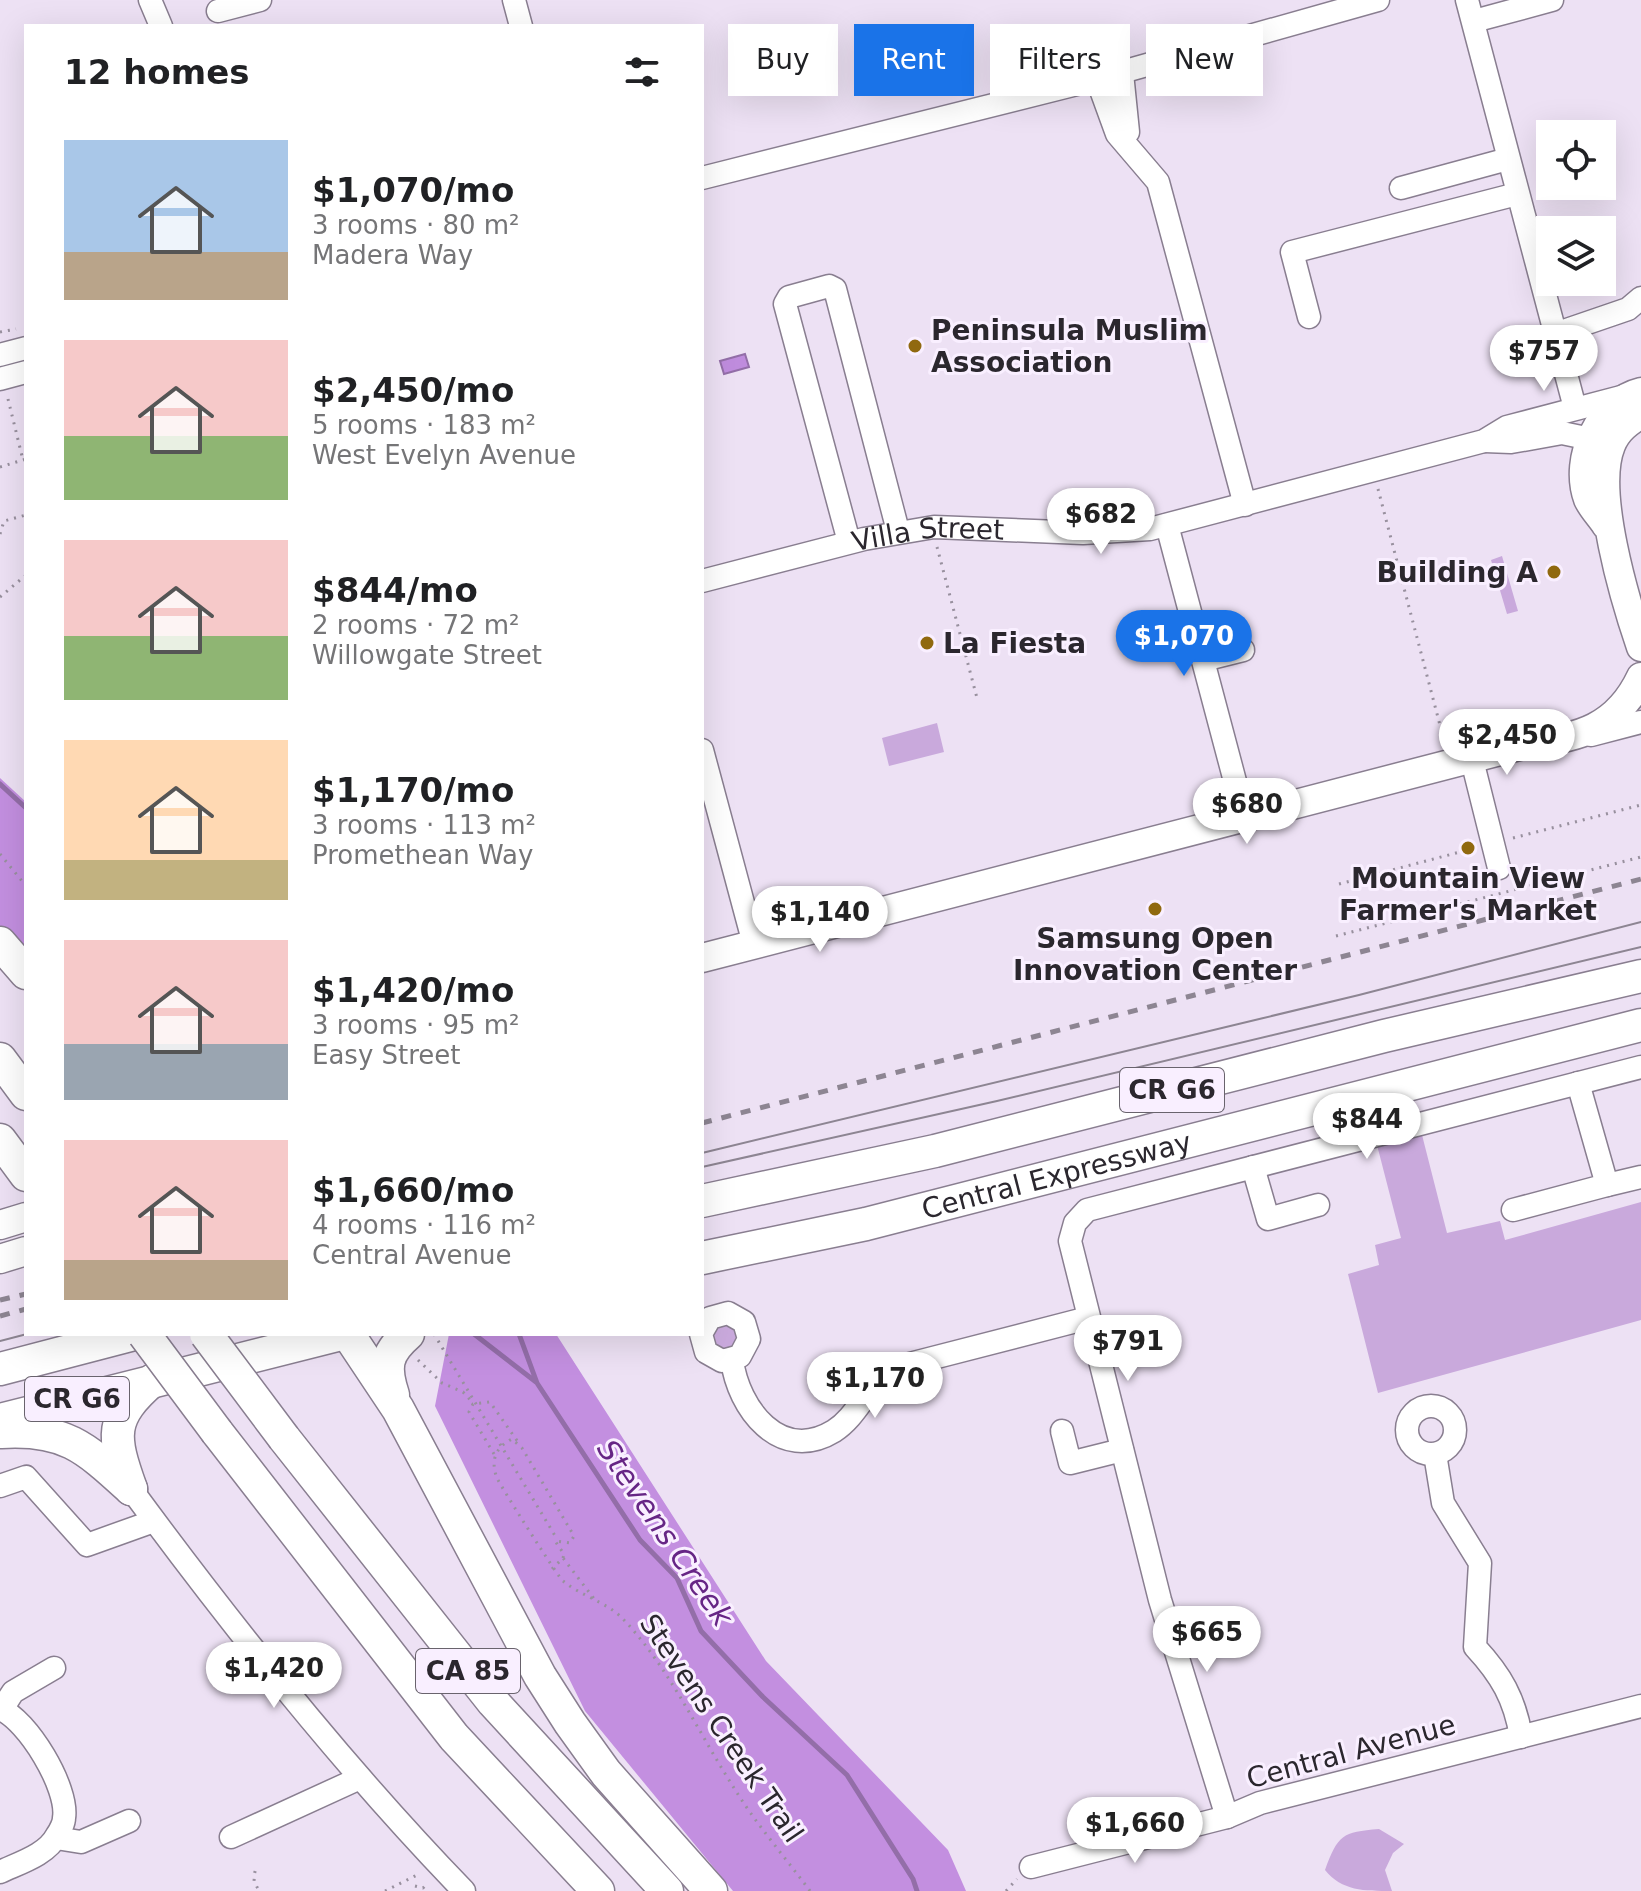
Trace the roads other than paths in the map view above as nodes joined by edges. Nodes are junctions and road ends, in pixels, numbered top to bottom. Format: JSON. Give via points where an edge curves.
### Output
{"nodes":[{"id":1,"x":150,"y":0,"type":"edge"},
{"id":2,"x":260,"y":0,"type":"edge"},
{"id":3,"x":1378,"y":0,"type":"edge"},
{"id":4,"x":1552,"y":0,"type":"edge"},
{"id":5,"x":1470,"y":10,"type":"edge"},
{"id":6,"x":218,"y":11,"type":"dead end"},
{"id":7,"x":160,"y":24,"type":"edge"},
{"id":8,"x":1130,"y":71,"type":"edge"},
{"id":9,"x":1029,"y":96,"type":"edge"},
{"id":10,"x":1103,"y":96,"type":"edge"},
{"id":11,"x":1123,"y":96,"type":"edge"},
{"id":12,"x":1132,"y":148,"type":"junction"},
{"id":13,"x":1508,"y":159,"type":"junction"},
{"id":14,"x":704,"y":177,"type":"edge"},
{"id":15,"x":1401,"y":188,"type":"dead end"},
{"id":16,"x":1517,"y":194,"type":"junction"},
{"id":17,"x":1641,"y":298,"type":"edge"},
{"id":18,"x":1309,"y":317,"type":"dead end"},
{"id":19,"x":1555,"y":334,"type":"junction"},
{"id":20,"x":24,"y":349,"type":"edge"},
{"id":21,"x":0,"y":355,"type":"edge"},
{"id":22,"x":24,"y":374,"type":"edge"},
{"id":23,"x":4,"y":389,"type":"edge"},
{"id":24,"x":1636,"y":401,"type":"edge"},
{"id":25,"x":1575,"y":408,"type":"junction"},
{"id":26,"x":1484,"y":441,"type":"junction"},
{"id":27,"x":1601,"y":441,"type":"junction"},
{"id":28,"x":1245,"y":505,"type":"junction"},
{"id":29,"x":1167,"y":525,"type":"junction"},
{"id":30,"x":898,"y":531,"type":"junction"},
{"id":31,"x":849,"y":542,"type":"junction"},
{"id":32,"x":704,"y":580,"type":"edge"},
{"id":33,"x":1639,"y":641,"type":"edge"},
{"id":34,"x":1243,"y":650,"type":"dead end"},
{"id":35,"x":1203,"y":660,"type":"junction"},
{"id":36,"x":1632,"y":690,"type":"edge"},
{"id":37,"x":1641,"y":722,"type":"edge"},
{"id":38,"x":1574,"y":738,"type":"junction"},
{"id":39,"x":1527,"y":744,"type":"junction"},
{"id":40,"x":704,"y":757,"type":"edge"},
{"id":41,"x":1472,"y":760,"type":"junction"},
{"id":42,"x":1245,"y":819,"type":"junction"},
{"id":43,"x":1499,"y":868,"type":"dead end"},
{"id":44,"x":0,"y":943,"type":"edge"},
{"id":45,"x":754,"y":944,"type":"junction"},
{"id":46,"x":704,"y":957,"type":"edge"},
{"id":47,"x":24,"y":971,"type":"edge"},
{"id":48,"x":1641,"y":976,"type":"edge"},
{"id":49,"x":1641,"y":1025,"type":"edge"},
{"id":50,"x":0,"y":1059,"type":"edge"},
{"id":51,"x":1641,"y":1067,"type":"edge"},
{"id":52,"x":1578,"y":1083,"type":"junction"},
{"id":53,"x":24,"y":1091,"type":"edge"},
{"id":54,"x":0,"y":1140,"type":"edge"},
{"id":55,"x":1253,"y":1167,"type":"junction"},
{"id":56,"x":24,"y":1172,"type":"edge"},
{"id":57,"x":1641,"y":1177,"type":"edge"},
{"id":58,"x":1607,"y":1185,"type":"junction"},
{"id":59,"x":704,"y":1201,"type":"edge"},
{"id":60,"x":1318,"y":1205,"type":"dead end"},
{"id":61,"x":1513,"y":1210,"type":"dead end"},
{"id":62,"x":24,"y":1218,"type":"edge"},
{"id":63,"x":0,"y":1225,"type":"edge"},
{"id":64,"x":24,"y":1252,"type":"edge"},
{"id":65,"x":704,"y":1258,"type":"edge"},
{"id":66,"x":0,"y":1259,"type":"edge"},
{"id":67,"x":1088,"y":1318,"type":"junction"},
{"id":68,"x":704,"y":1325,"type":"edge"},
{"id":69,"x":126,"y":1336,"type":"edge"},
{"id":70,"x":145,"y":1336,"type":"edge"},
{"id":71,"x":208,"y":1336,"type":"edge"},
{"id":72,"x":333,"y":1336,"type":"edge"},
{"id":73,"x":349,"y":1336,"type":"edge"},
{"id":74,"x":703,"y":1336,"type":"edge"},
{"id":75,"x":400,"y":1341,"type":"edge"},
{"id":76,"x":732,"y":1360,"type":"junction"},
{"id":77,"x":0,"y":1369,"type":"edge"},
{"id":78,"x":154,"y":1379,"type":"junction"},
{"id":79,"x":398,"y":1409,"type":"junction"},
{"id":80,"x":0,"y":1420,"type":"edge"},
{"id":81,"x":1062,"y":1431,"type":"dead end"},
{"id":82,"x":0,"y":1432,"type":"edge"},
{"id":83,"x":1122,"y":1450,"type":"junction"},
{"id":84,"x":1435,"y":1454,"type":"dead end"},
{"id":85,"x":0,"y":1486,"type":"edge"},
{"id":86,"x":131,"y":1489,"type":"junction"},
{"id":87,"x":154,"y":1521,"type":"junction"},
{"id":88,"x":54,"y":1668,"type":"dead end"},
{"id":89,"x":1641,"y":1706,"type":"edge"},
{"id":90,"x":1,"y":1709,"type":"edge"},
{"id":91,"x":1521,"y":1737,"type":"junction"},
{"id":92,"x":360,"y":1778,"type":"junction"},
{"id":93,"x":1227,"y":1817,"type":"junction"},
{"id":94,"x":129,"y":1821,"type":"dead end"},
{"id":95,"x":231,"y":1837,"type":"dead end"},
{"id":96,"x":56,"y":1838,"type":"junction"},
{"id":97,"x":1031,"y":1867,"type":"dead end"},
{"id":98,"x":0,"y":1872,"type":"edge"},
{"id":99,"x":464,"y":1891,"type":"edge"},
{"id":100,"x":598,"y":1891,"type":"edge"},
{"id":101,"x":667,"y":1891,"type":"edge"},
{"id":102,"x":711,"y":1891,"type":"edge"}],
"edges":[{"from":1,"to":7,"type":"street"},
{"from":2,"to":6,"type":"street"},
{"from":3,"to":8,"type":"street"},
{"from":4,"to":5,"type":"street"},
{"from":5,"to":13,"type":"street"},
{"from":9,"to":14,"type":"street"},
{"from":10,"to":12,"type":"street","via":[[1117,134]]},
{"from":11,"to":12,"type":"street"},
{"from":12,"to":28,"type":"street","via":[[1158,182]]},
{"from":13,"to":15,"type":"street"},
{"from":13,"to":16,"type":"street"},
{"from":16,"to":18,"type":"street","via":[[1292,252]]},
{"from":16,"to":19,"type":"street"},
{"from":17,"to":19,"type":"street","via":[[1628,309]]},
{"from":19,"to":25,"type":"street"},
{"from":20,"to":21,"type":"street"},
{"from":22,"to":23,"type":"street"},
{"from":24,"to":25,"type":"street","name":"Villa Street"},
{"from":24,"to":27,"type":"main road","via":[[1605,415]]},
{"from":25,"to":26,"type":"street","name":"Villa Street","via":[[1507,427]]},
{"from":26,"to":27,"type":"street","name":"Villa Street","via":[[1562,433]]},
{"from":26,"to":28,"type":"street","name":"Villa Street"},
{"from":27,"to":33,"type":"main road","via":[[1607,461],[1609,529]]},
{"from":28,"to":29,"type":"street","name":"Villa Street"},
{"from":29,"to":30,"type":"street","name":"Villa Street","via":[[1083,533],[937,527]]},
{"from":29,"to":35,"type":"street"},
{"from":30,"to":31,"type":"street","name":"Villa Street"},
{"from":30,"to":31,"type":"street","via":[[835,289],[829,286],[789,297],[785,304]]},
{"from":31,"to":32,"type":"street","name":"Villa Street"},
{"from":33,"to":36,"type":"main road","via":[[1627,667]]},
{"from":34,"to":35,"type":"street"},
{"from":35,"to":42,"type":"street"},
{"from":36,"to":38,"type":"main road","via":[[1601,724]]},
{"from":36,"to":39,"type":"main road"},
{"from":37,"to":38,"type":"street"},
{"from":38,"to":39,"type":"main road"},
{"from":39,"to":41,"type":"main road"},
{"from":40,"to":45,"type":"street"},
{"from":41,"to":42,"type":"main road"},
{"from":41,"to":43,"type":"street"},
{"from":42,"to":45,"type":"main road"},
{"from":44,"to":47,"type":"highway"},
{"from":45,"to":46,"type":"main road"},
{"from":48,"to":59,"type":"highway","name":"Central Expressway","number":"CR G6","via":[[921,1154]]},
{"from":49,"to":65,"type":"highway","name":"Central Expressway","number":"CR G6","via":[[866,1224]]},
{"from":50,"to":53,"type":"highway"},
{"from":51,"to":52,"type":"street"},
{"from":52,"to":55,"type":"street"},
{"from":52,"to":58,"type":"street"},
{"from":54,"to":56,"type":"highway"},
{"from":55,"to":60,"type":"street","via":[[1268,1219]]},
{"from":55,"to":67,"type":"street","via":[[1087,1210],[1075,1223],[1070,1241]]},
{"from":57,"to":58,"type":"street"},
{"from":58,"to":61,"type":"street"},
{"from":62,"to":63,"type":"main road"},
{"from":64,"to":66,"type":"main road"},
{"from":67,"to":76,"type":"street","via":[[894,1368],[879,1377],[851,1416],[833,1431],[810,1439],[767,1431],[752,1416],[734,1379]]},
{"from":67,"to":83,"type":"street"},
{"from":68,"to":76,"type":"street","via":[[728,1313],[744,1322],[746,1349]]},
{"from":69,"to":77,"type":"highway","number":"CR G6"},
{"from":70,"to":100,"type":"highway","number":"CA 85","bridge":true,"via":[[454,1737]]},
{"from":71,"to":101,"type":"highway","number":"CA 85","bridge":true,"via":[[493,1702]]},
{"from":72,"to":78,"type":"highway","number":"CR G6"},
{"from":73,"to":79,"type":"highway"},
{"from":74,"to":76,"type":"street","via":[[706,1352]]},
{"from":75,"to":79,"type":"highway","via":[[386,1362]]},
{"from":78,"to":80,"type":"highway","number":"CR G6"},
{"from":78,"to":86,"type":"highway","via":[[129,1401],[120,1418],[116,1438]]},
{"from":79,"to":102,"type":"highway","via":[[540,1676],[606,1773]]},
{"from":81,"to":83,"type":"street","via":[[1070,1463]]},
{"from":82,"to":86,"type":"highway","via":[[36,1430],[63,1437]]},
{"from":83,"to":93,"type":"street","via":[[1160,1600]]},
{"from":84,"to":91,"type":"street","via":[[1446,1511],[1480,1563],[1475,1647],[1508,1690]]},
{"from":85,"to":87,"type":"street","via":[[26,1477],[87,1545]]},
{"from":86,"to":87,"type":"street"},
{"from":87,"to":92,"type":"street"},
{"from":88,"to":90,"type":"street","via":[[13,1692]]},
{"from":89,"to":91,"type":"street","name":"Central Avenue"},
{"from":90,"to":96,"type":"street","via":[[31,1734],[62,1796],[65,1818]]},
{"from":91,"to":93,"type":"street","name":"Central Avenue","via":[[1260,1803]]},
{"from":92,"to":95,"type":"street"},
{"from":92,"to":99,"type":"street"},
{"from":93,"to":97,"type":"street","name":"Central Avenue"},
{"from":94,"to":96,"type":"street","via":[[81,1842]]},
{"from":96,"to":98,"type":"street","via":[[33,1857]]}]}
